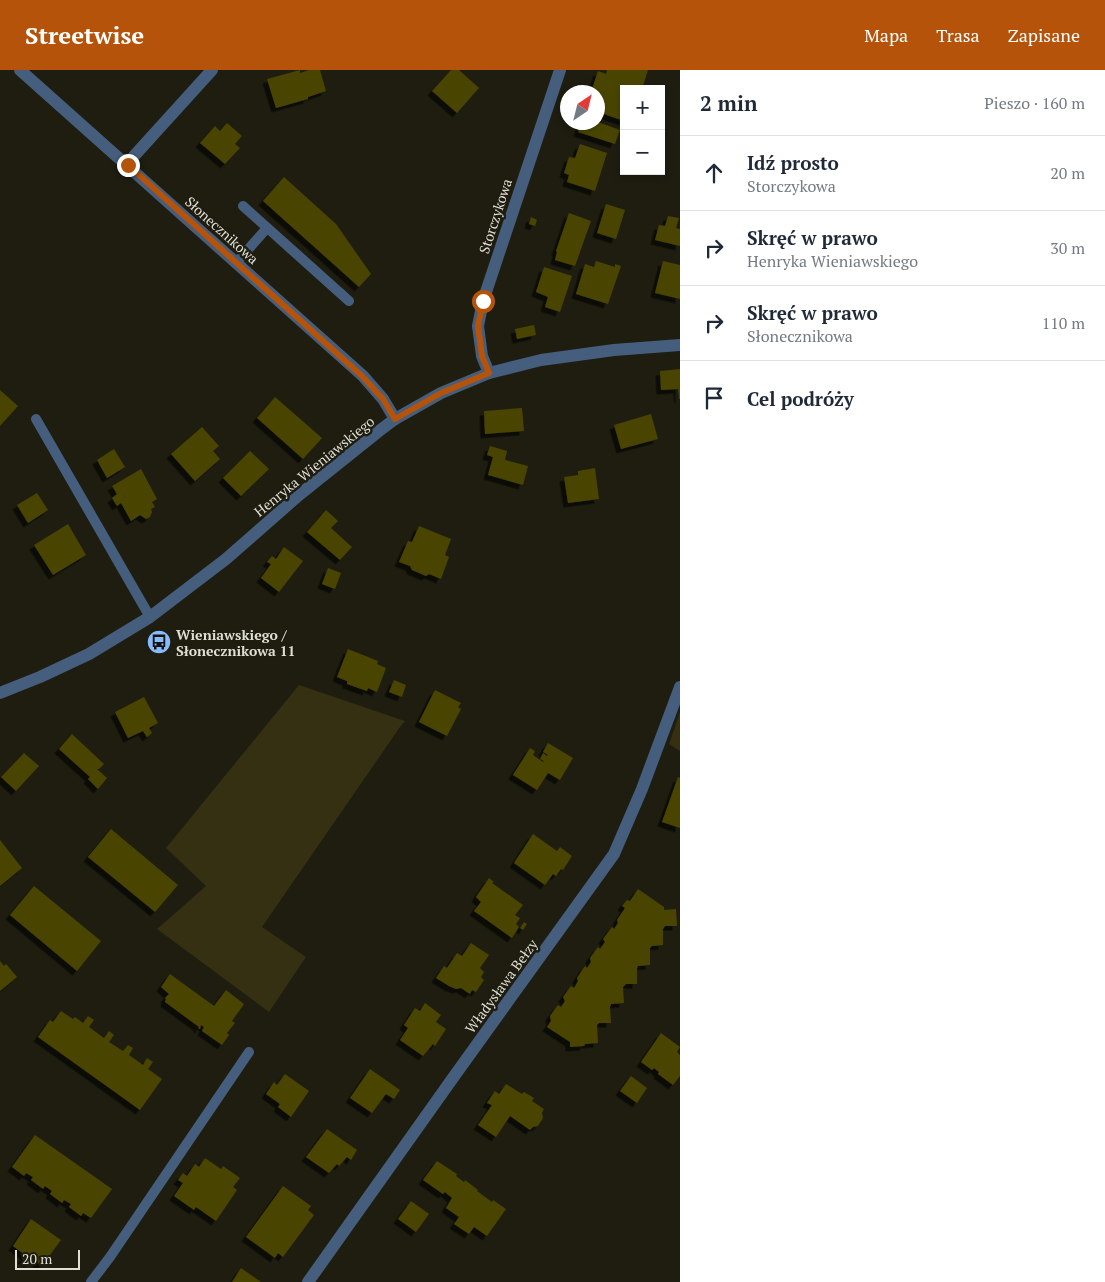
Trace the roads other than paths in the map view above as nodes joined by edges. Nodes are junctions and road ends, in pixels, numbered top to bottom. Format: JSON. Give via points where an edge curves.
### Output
{"nodes":[{"id":1,"x":20,"y":70,"type":"edge"},
{"id":2,"x":212,"y":70,"type":"edge"},
{"id":3,"x":560,"y":70,"type":"edge"},
{"id":4,"x":128,"y":165,"type":"junction"},
{"id":5,"x":243,"y":206,"type":"dead end"},
{"id":6,"x":267,"y":228,"type":"junction"},
{"id":7,"x":236,"y":263,"type":"junction"},
{"id":8,"x":350,"y":301,"type":"dead end"},
{"id":9,"x":680,"y":345,"type":"edge"},
{"id":10,"x":489,"y":373,"type":"junction"},
{"id":11,"x":36,"y":419,"type":"dead end"},
{"id":12,"x":395,"y":419,"type":"junction"},
{"id":13,"x":150,"y":617,"type":"junction"},
{"id":14,"x":680,"y":686,"type":"edge"},
{"id":15,"x":0,"y":693,"type":"edge"},
{"id":16,"x":249,"y":1052,"type":"dead end"},
{"id":17,"x":91,"y":1282,"type":"edge"},
{"id":18,"x":308,"y":1282,"type":"edge"}],
"edges":[{"from":1,"to":4,"type":"street","name":"Słonecznikowa"},
{"from":2,"to":4,"type":"street"},
{"from":3,"to":10,"type":"street","name":"Storczykowa","via":[[483,301],[478,326],[482,356]]},
{"from":4,"to":7,"type":"street","name":"Słonecznikowa"},
{"from":5,"to":6,"type":"lane"},
{"from":6,"to":7,"type":"lane"},
{"from":6,"to":8,"type":"lane"},
{"from":7,"to":12,"type":"street","name":"Słonecznikowa","via":[[368,381]]},
{"from":9,"to":10,"type":"street","name":"Henryka Wieniawskiego","via":[[541,360]]},
{"from":10,"to":12,"type":"street","name":"Henryka Wieniawskiego","via":[[441,393]]},
{"from":11,"to":13,"type":"lane"},
{"from":12,"to":13,"type":"street","name":"Henryka Wieniawskiego","via":[[299,495],[226,559]]},
{"from":13,"to":15,"type":"street","name":"Henryka Wieniawskiego","via":[[89,654]]},
{"from":14,"to":18,"type":"street","name":"Władysława Bełzy","via":[[614,854]]},
{"from":16,"to":17,"type":"lane"}]}
